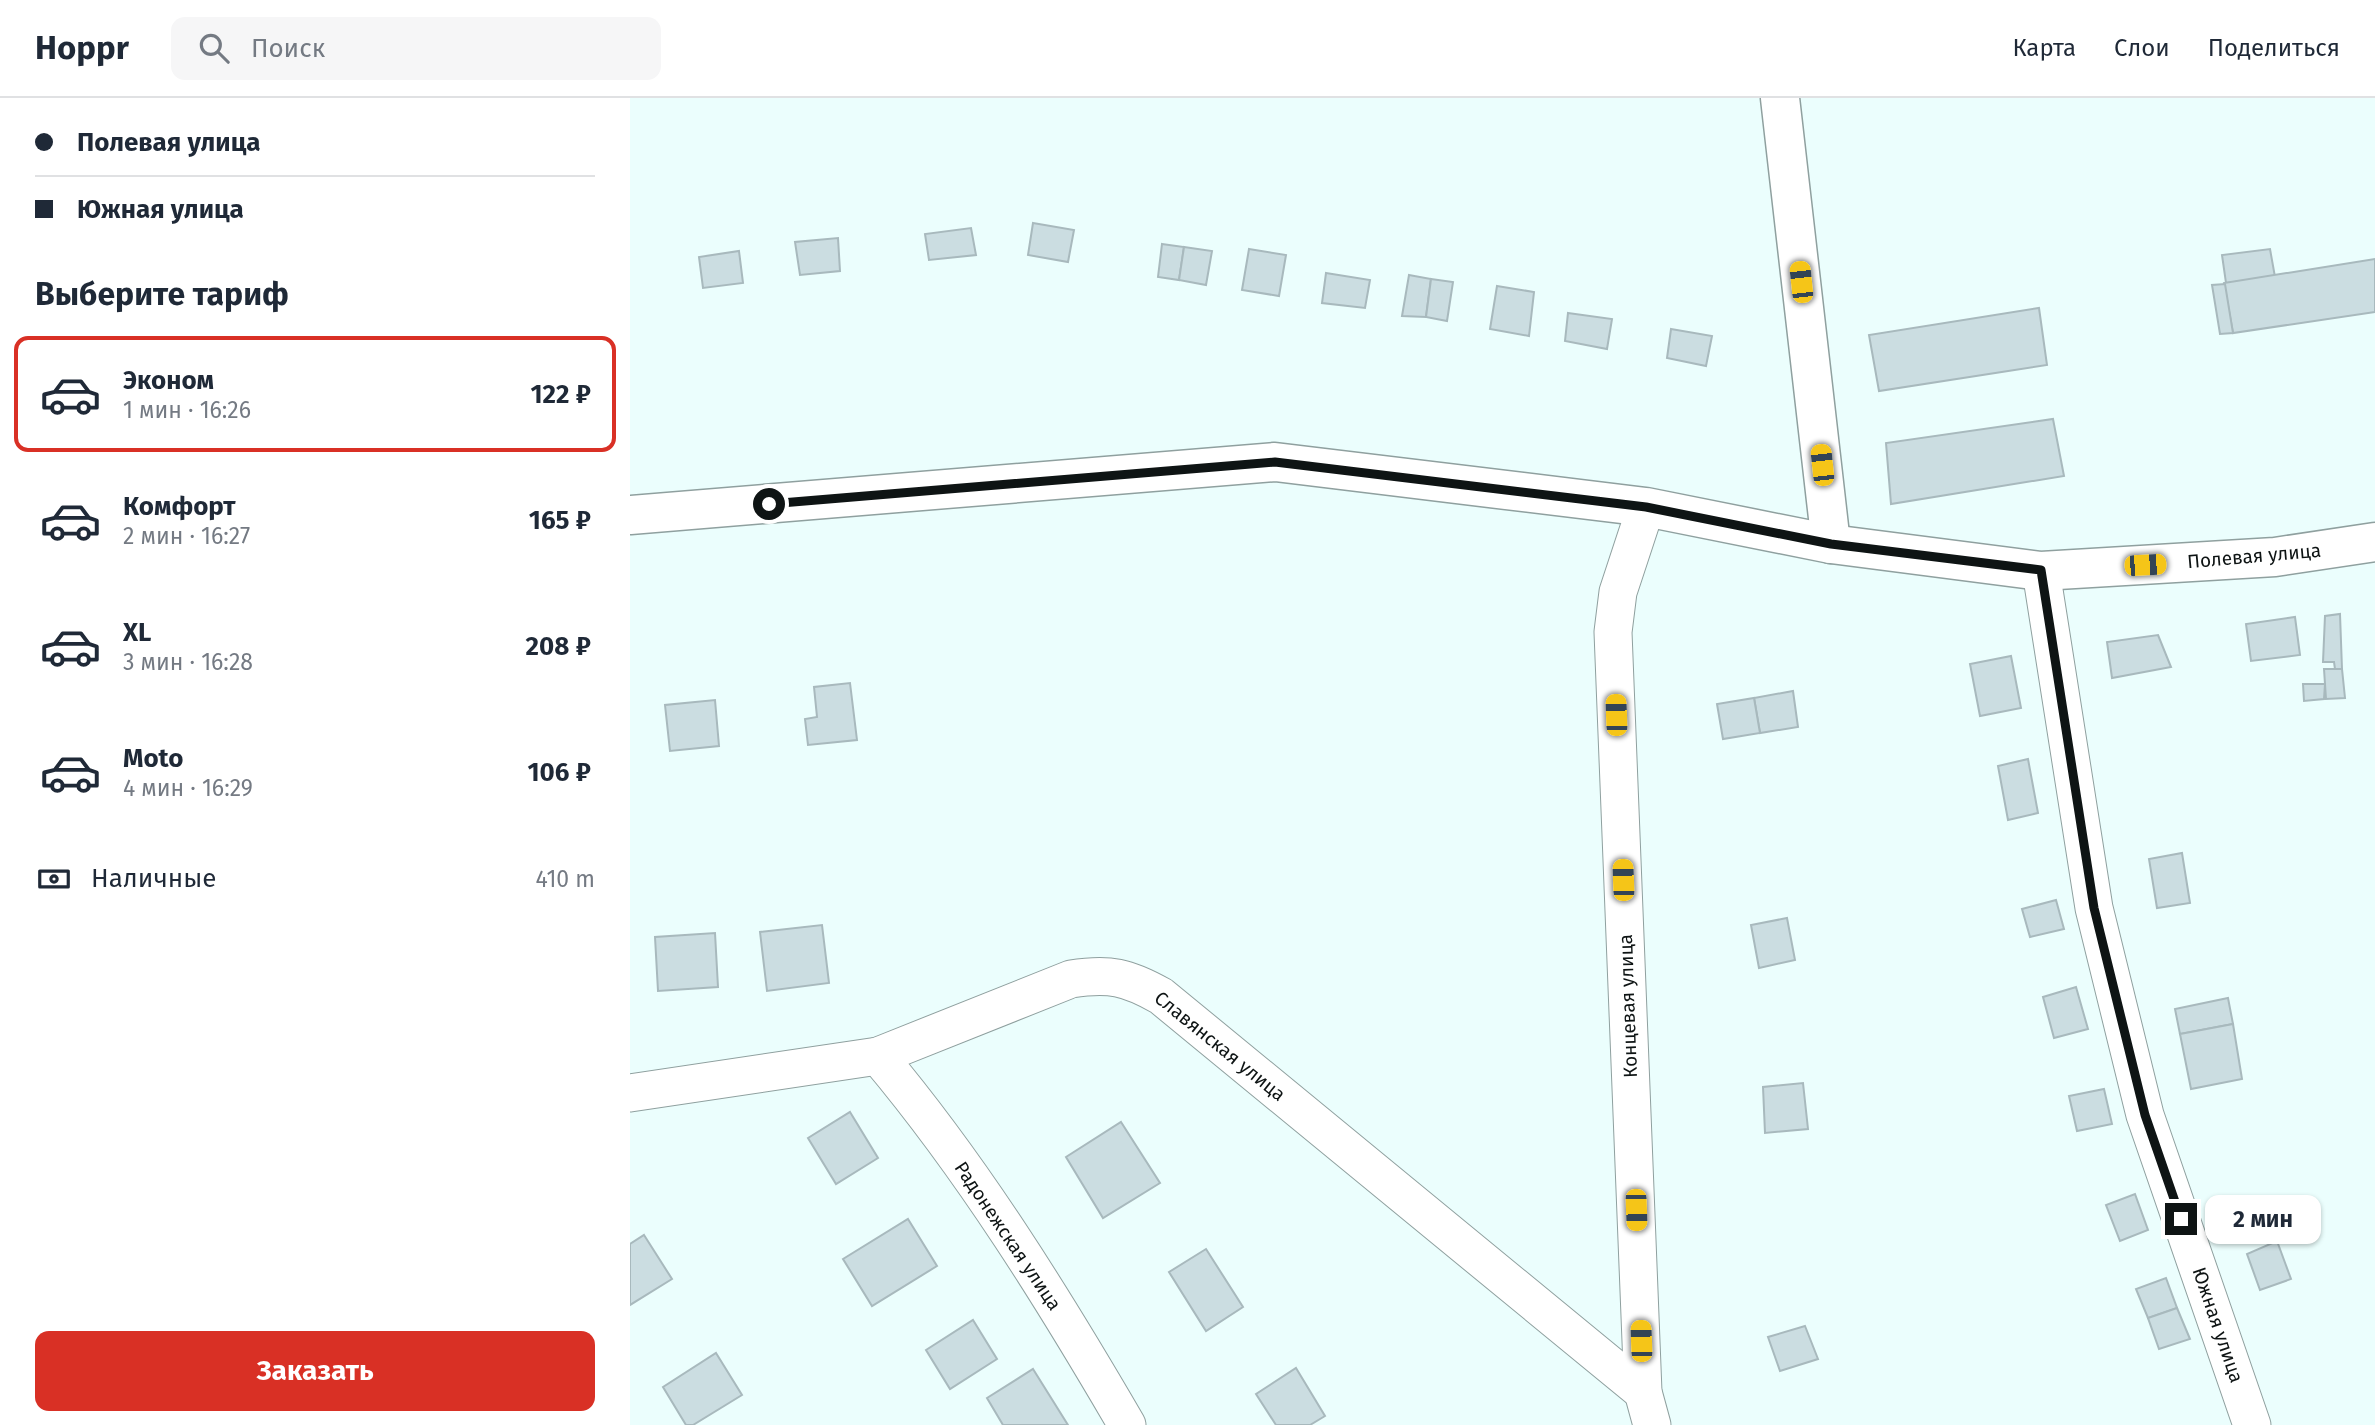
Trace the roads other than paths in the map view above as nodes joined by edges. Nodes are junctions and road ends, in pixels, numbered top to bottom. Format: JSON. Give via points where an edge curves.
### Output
{"nodes":[{"id":1,"x":1780,"y":98,"type":"edge"},
{"id":2,"x":1646,"y":507,"type":"junction"},
{"id":3,"x":630,"y":515,"type":"edge"},
{"id":4,"x":2375,"y":542,"type":"edge"},
{"id":5,"x":1831,"y":544,"type":"junction"},
{"id":6,"x":2041,"y":570,"type":"junction"},
{"id":7,"x":878,"y":1056,"type":"junction"},
{"id":8,"x":630,"y":1093,"type":"edge"},
{"id":9,"x":1647,"y":1408,"type":"edge"},
{"id":10,"x":1127,"y":1425,"type":"edge"},
{"id":11,"x":2252,"y":1425,"type":"edge"}],
"edges":[{"from":1,"to":5,"type":"street"},
{"from":2,"to":3,"type":"street","name":"Полевая улица","via":[[1275,462]]},
{"from":2,"to":5,"type":"street","name":"Полевая улица"},
{"from":2,"to":9,"type":"street","name":"Концевая улица","via":[[1618,592],[1613,632]]},
{"from":4,"to":6,"type":"street","name":"Полевая улица","via":[[2275,557]]},
{"from":5,"to":6,"type":"street","name":"Полевая улица"},
{"from":6,"to":11,"type":"street","name":"Южная улица","via":[[2097,921],[2145,1115]]},
{"from":7,"to":8,"type":"street","name":"Славянская улица"},
{"from":7,"to":9,"type":"street","name":"Славянская улица","via":[[1071,979],[1102,974],[1134,981],[1161,996]]},
{"from":7,"to":10,"type":"street","name":"Радонежская улица","via":[[921,1107],[1038,1280]]}]}
